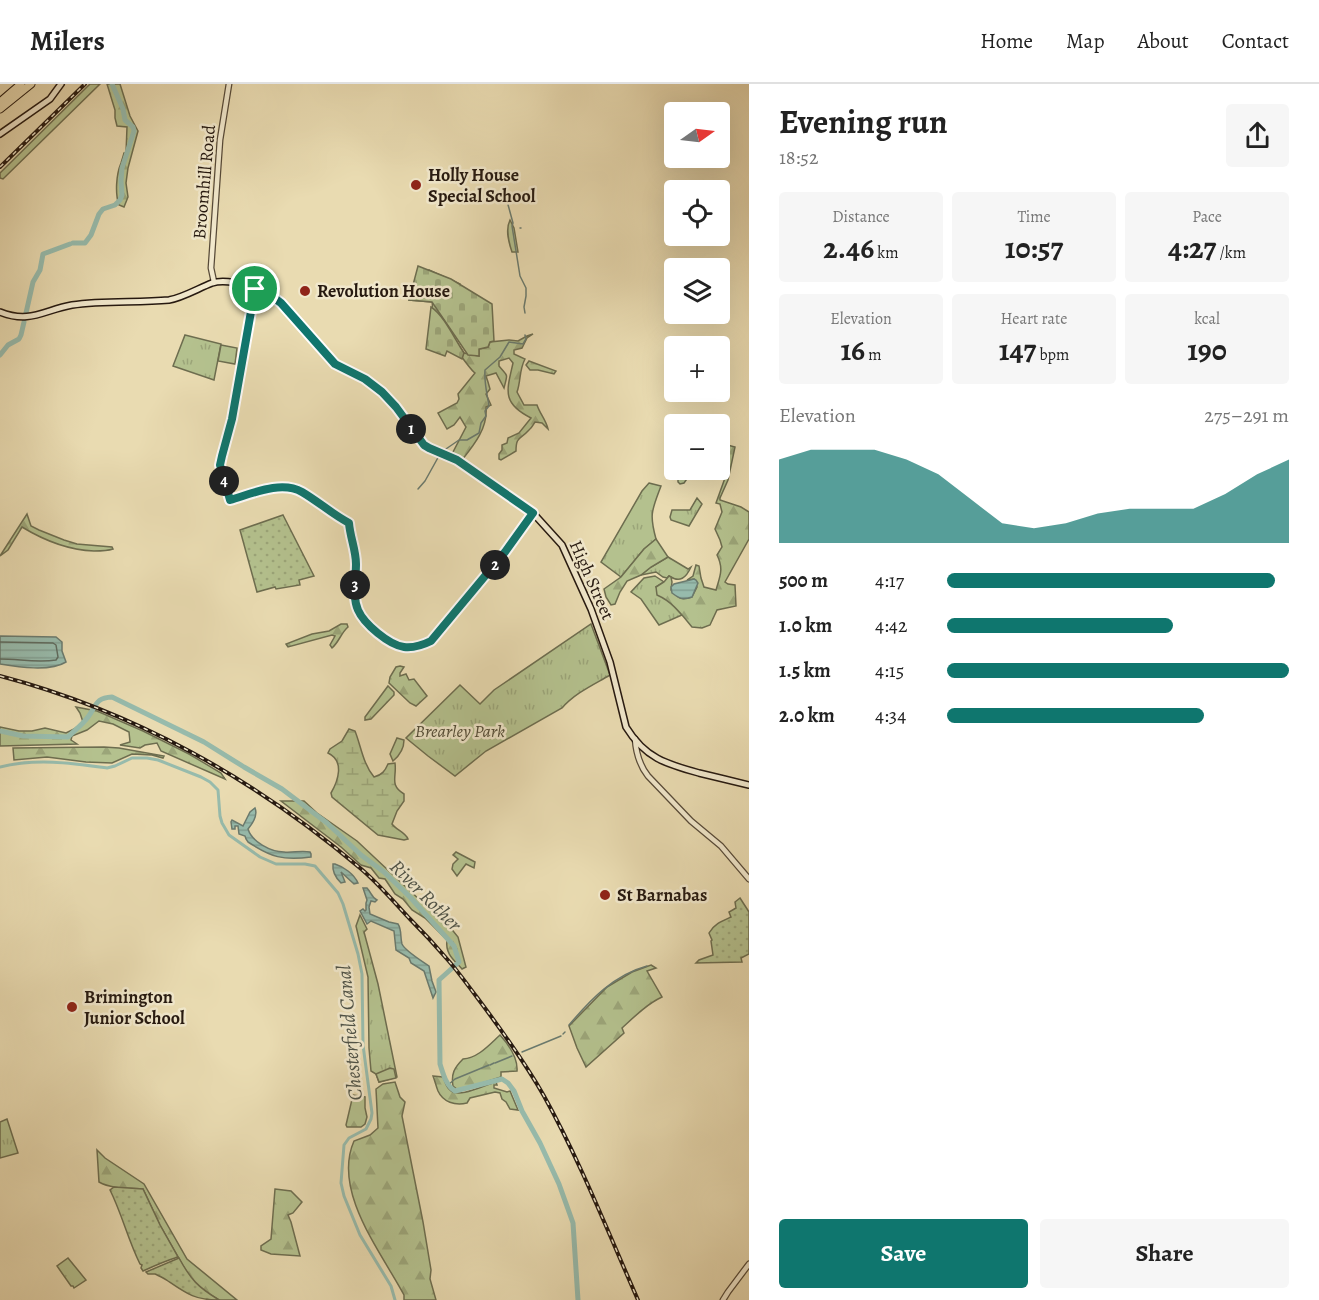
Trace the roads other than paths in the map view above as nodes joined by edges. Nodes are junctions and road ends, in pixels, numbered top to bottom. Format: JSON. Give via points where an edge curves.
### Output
{"nodes":[{"id":1,"x":21,"y":84,"type":"edge"},
{"id":2,"x":31,"y":84,"type":"edge"},
{"id":3,"x":61,"y":84,"type":"edge"},
{"id":4,"x":229,"y":84,"type":"edge"},
{"id":5,"x":0,"y":102,"type":"edge"},
{"id":6,"x":0,"y":109,"type":"edge"},
{"id":7,"x":0,"y":134,"type":"edge"},
{"id":8,"x":214,"y":282,"type":"junction"},
{"id":9,"x":255,"y":289,"type":"junction"},
{"id":10,"x":0,"y":312,"type":"edge"},
{"id":11,"x":533,"y":513,"type":"junction"},
{"id":12,"x":634,"y":739,"type":"junction"},
{"id":13,"x":749,"y":785,"type":"edge"},
{"id":14,"x":749,"y":879,"type":"edge"},
{"id":15,"x":749,"y":1264,"type":"edge"},
{"id":16,"x":723,"y":1300,"type":"edge"}],
"edges":[{"from":1,"to":5,"type":"highway"},
{"from":2,"to":6,"type":"highway"},
{"from":3,"to":7,"type":"main road","via":[[50,99]]},
{"from":4,"to":8,"type":"street","name":"Broomhill Road","via":[[217,172],[211,268]]},
{"from":8,"to":9,"type":"main road","name":"High Street"},
{"from":8,"to":10,"type":"main road","via":[[171,300],[88,303],[31,316]]},
{"from":9,"to":11,"type":"main road","name":"High Street","via":[[281,303],[335,364],[382,392],[424,445],[457,460]]},
{"from":9,"to":11,"type":"street","via":[[220,465],[230,500],[279,488],[294,489],[349,523],[356,563],[355,599],[363,618],[377,632],[405,647],[431,641]]},
{"from":11,"to":12,"type":"main road","name":"High Street","via":[[562,544],[570,560],[610,662],[626,727]]},
{"from":12,"to":13,"type":"main road","via":[[651,755],[672,766]]},
{"from":12,"to":14,"type":"street","name":"High Street","via":[[643,770]]},
{"from":15,"to":16,"type":"street"}]}
